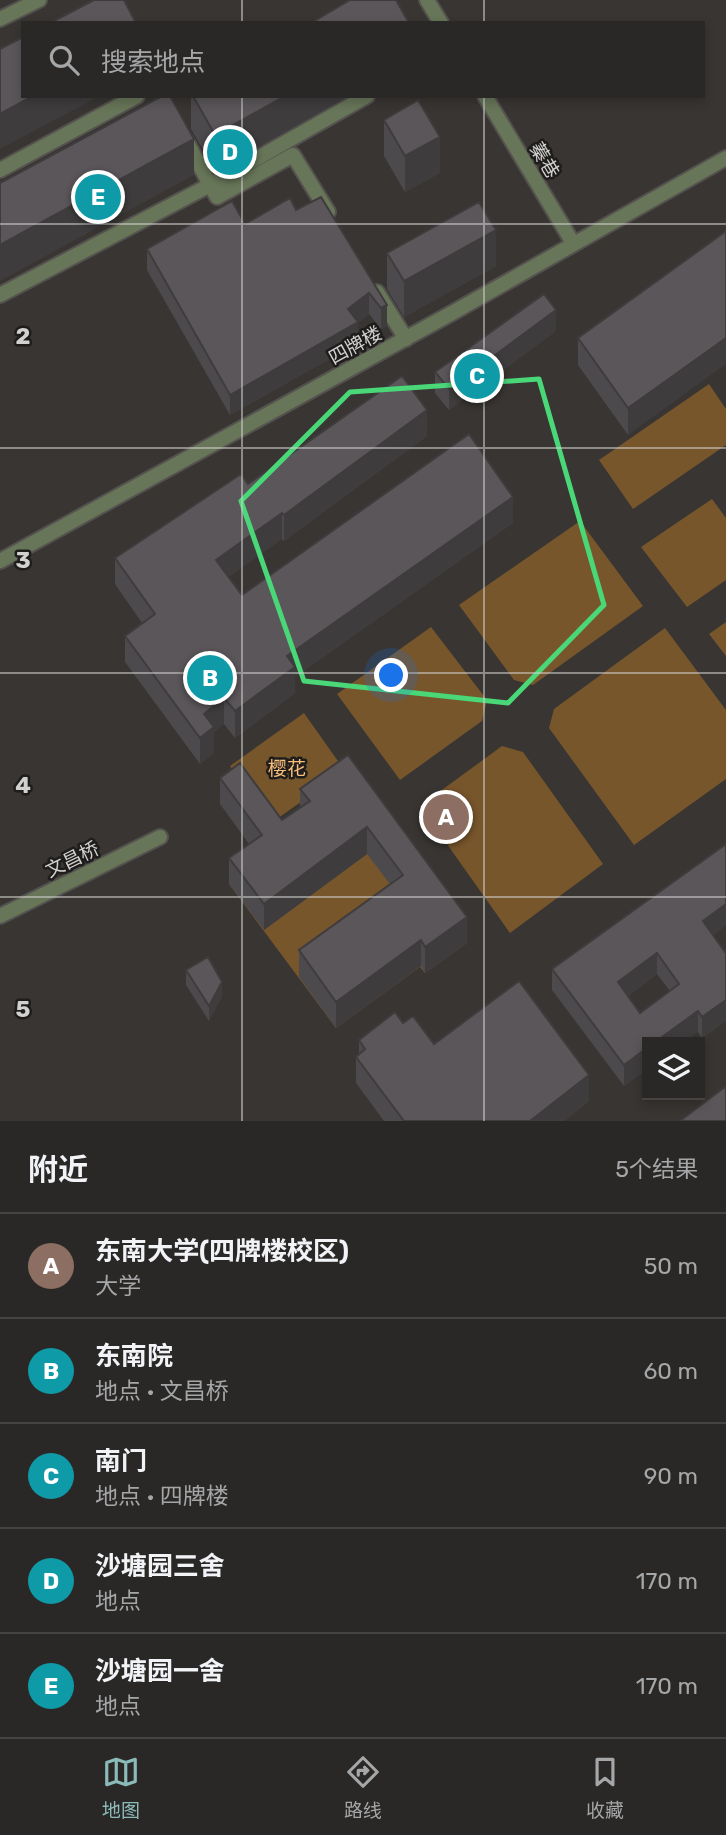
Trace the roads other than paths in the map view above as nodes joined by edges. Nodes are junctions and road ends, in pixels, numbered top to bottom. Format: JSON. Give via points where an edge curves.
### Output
{"nodes":[{"id":1,"x":39,"y":0,"type":"edge"},
{"id":2,"x":427,"y":0,"type":"edge"},
{"id":3,"x":0,"y":19,"type":"edge"},
{"id":4,"x":440,"y":21,"type":"edge"},
{"id":5,"x":133,"y":98,"type":"edge"},
{"id":6,"x":363,"y":98,"type":"edge"},
{"id":7,"x":486,"y":98,"type":"edge"},
{"id":8,"x":180,"y":129,"type":"edge"},
{"id":9,"x":726,"y":158,"type":"edge"},
{"id":10,"x":0,"y":170,"type":"edge"},
{"id":11,"x":210,"y":185,"type":"junction"},
{"id":12,"x":337,"y":226,"type":"edge"},
{"id":13,"x":573,"y":243,"type":"junction"},
{"id":14,"x":366,"y":274,"type":"edge"},
{"id":15,"x":0,"y":295,"type":"edge"},
{"id":16,"x":406,"y":338,"type":"junction"},
{"id":17,"x":0,"y":561,"type":"edge"},
{"id":18,"x":160,"y":836,"type":"dead end"},
{"id":19,"x":0,"y":916,"type":"edge"}],
"edges":[{"from":1,"to":3,"type":"street"},
{"from":2,"to":4,"type":"street"},
{"from":5,"to":10,"type":"street"},
{"from":6,"to":11,"type":"street"},
{"from":7,"to":13,"type":"street","name":"蓁巷"},
{"from":8,"to":11,"type":"street"},
{"from":9,"to":13,"type":"street","name":"四牌楼"},
{"from":11,"to":12,"type":"street","via":[[218,197],[293,155]]},
{"from":11,"to":15,"type":"street"},
{"from":13,"to":16,"type":"street","name":"四牌楼"},
{"from":14,"to":16,"type":"street"},
{"from":16,"to":17,"type":"street","name":"四牌楼"},
{"from":18,"to":19,"type":"street","name":"文昌桥"}]}
